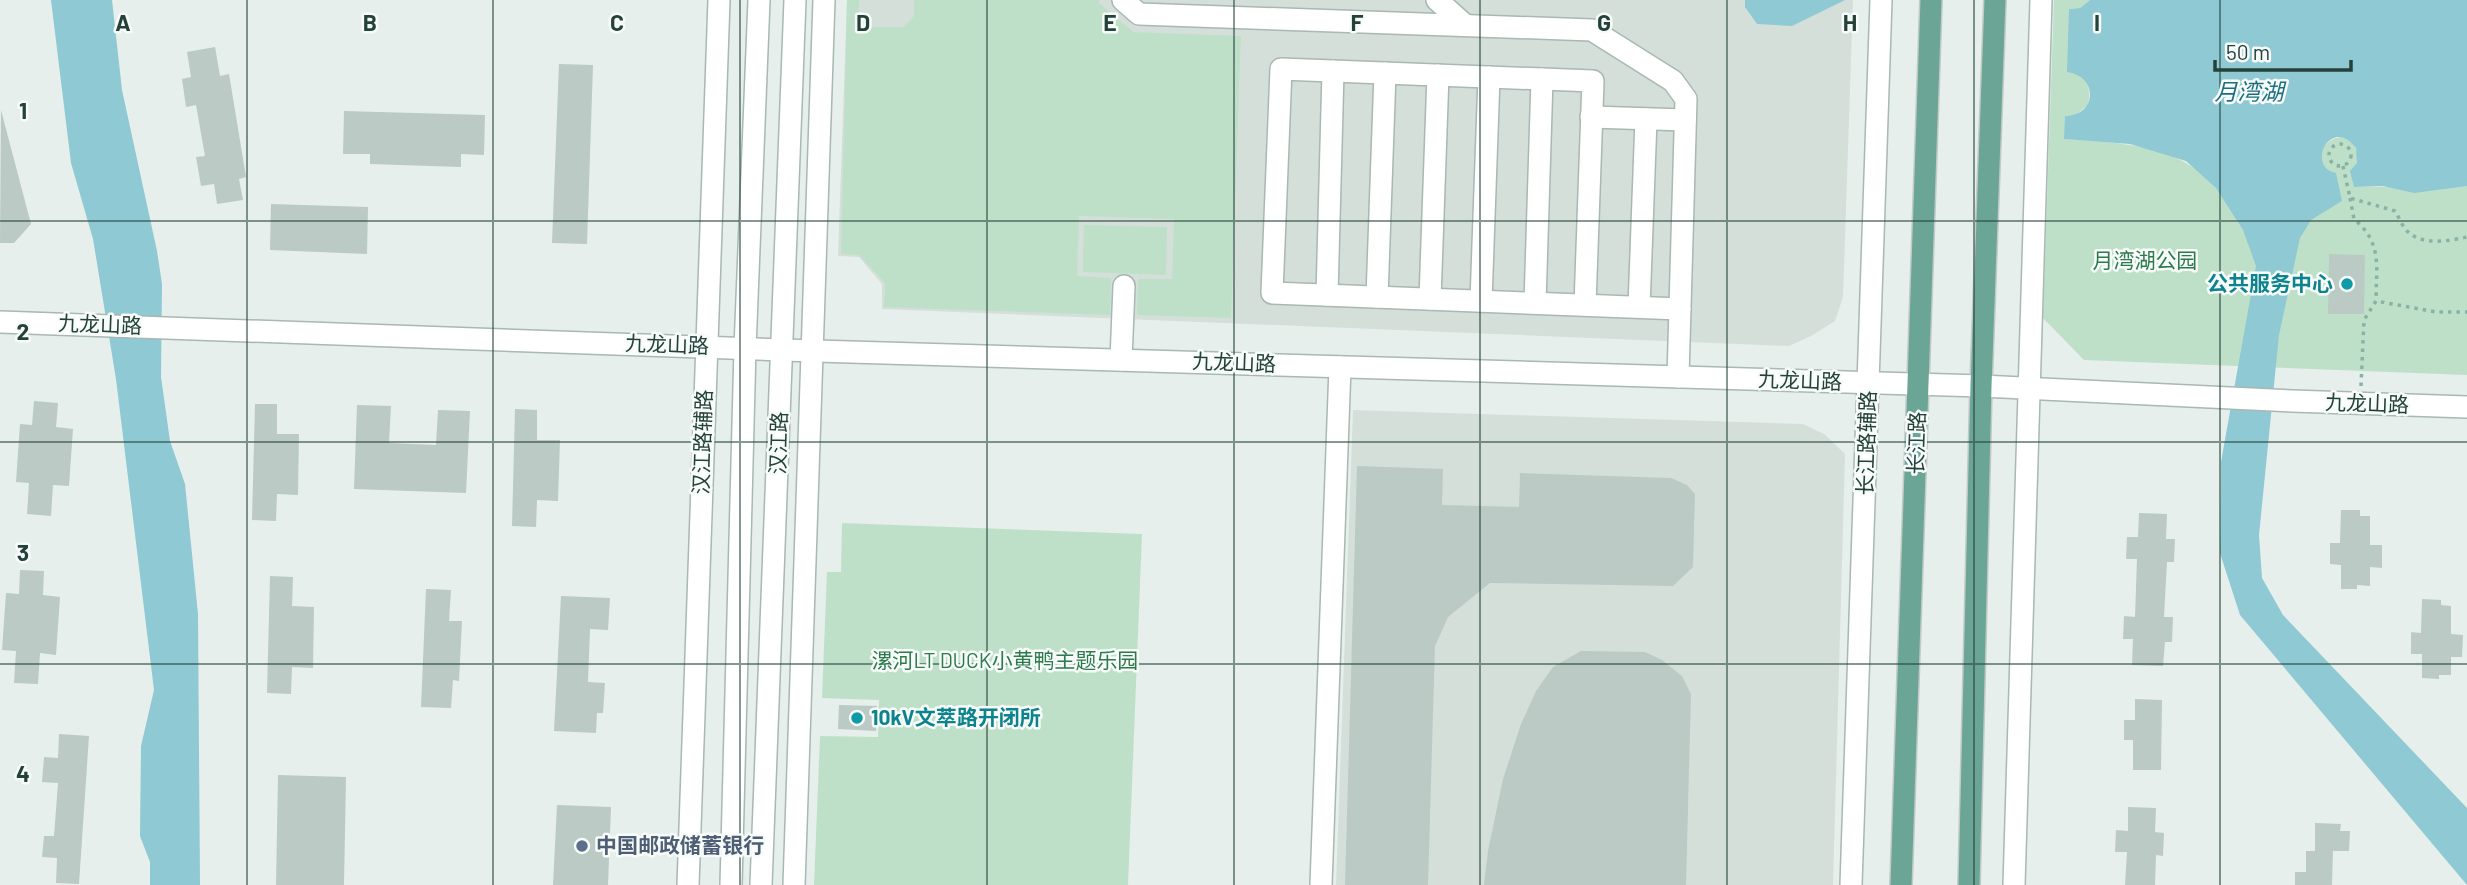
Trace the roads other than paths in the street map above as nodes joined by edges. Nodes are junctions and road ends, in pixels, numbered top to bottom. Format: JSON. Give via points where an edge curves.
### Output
{"nodes":[{"id":1,"x":719,"y":0,"type":"edge"},
{"id":2,"x":759,"y":0,"type":"edge"},
{"id":3,"x":795,"y":0,"type":"edge"},
{"id":4,"x":824,"y":0,"type":"edge"},
{"id":5,"x":1123,"y":0,"type":"edge"},
{"id":6,"x":1437,"y":0,"type":"edge"},
{"id":7,"x":1881,"y":0,"type":"edge"},
{"id":8,"x":1931,"y":0,"type":"edge"},
{"id":9,"x":1995,"y":0,"type":"edge"},
{"id":10,"x":2041,"y":0,"type":"edge"},
{"id":11,"x":1220,"y":8,"type":"edge"},
{"id":12,"x":1465,"y":25,"type":"junction"},
{"id":13,"x":1333,"y":71,"type":"junction"},
{"id":14,"x":1385,"y":73,"type":"junction"},
{"id":15,"x":1438,"y":75,"type":"junction"},
{"id":16,"x":1489,"y":77,"type":"junction"},
{"id":17,"x":1542,"y":79,"type":"junction"},
{"id":18,"x":1591,"y":117,"type":"junction"},
{"id":19,"x":1646,"y":119,"type":"junction"},
{"id":20,"x":1685,"y":120,"type":"junction"},
{"id":21,"x":1124,"y":286,"type":"dead end"},
{"id":22,"x":1327,"y":295,"type":"junction"},
{"id":23,"x":1377,"y":297,"type":"junction"},
{"id":24,"x":1430,"y":299,"type":"junction"},
{"id":25,"x":1480,"y":301,"type":"junction"},
{"id":26,"x":1535,"y":303,"type":"junction"},
{"id":27,"x":1585,"y":305,"type":"junction"},
{"id":28,"x":1639,"y":307,"type":"junction"},
{"id":29,"x":1680,"y":309,"type":"junction"},
{"id":30,"x":0,"y":321,"type":"edge"},
{"id":31,"x":706,"y":346,"type":"junction"},
{"id":32,"x":745,"y":348,"type":"junction"},
{"id":33,"x":782,"y":350,"type":"junction"},
{"id":34,"x":812,"y":351,"type":"junction"},
{"id":35,"x":1121,"y":360,"type":"junction"},
{"id":36,"x":1340,"y":366,"type":"junction"},
{"id":37,"x":1678,"y":377,"type":"junction"},
{"id":38,"x":1870,"y":383,"type":"junction"},
{"id":39,"x":1919,"y":385,"type":"junction"},
{"id":40,"x":1981,"y":386,"type":"junction"},
{"id":41,"x":2028,"y":388,"type":"junction"},
{"id":42,"x":2467,"y":407,"type":"edge"},
{"id":43,"x":688,"y":885,"type":"edge"},
{"id":44,"x":731,"y":885,"type":"edge"},
{"id":45,"x":761,"y":885,"type":"edge"},
{"id":46,"x":794,"y":885,"type":"edge"},
{"id":47,"x":1321,"y":885,"type":"edge"},
{"id":48,"x":1852,"y":885,"type":"edge"},
{"id":49,"x":1901,"y":885,"type":"edge"},
{"id":50,"x":1969,"y":885,"type":"edge"},
{"id":51,"x":2014,"y":885,"type":"edge"}],
"edges":[{"from":1,"to":31,"type":"street","name":"汉江路辅路"},
{"from":2,"to":32,"type":"street","name":"汉江路"},
{"from":3,"to":33,"type":"street","name":"汉江路"},
{"from":4,"to":34,"type":"street"},
{"from":5,"to":11,"type":"street","via":[[1139,14]]},
{"from":6,"to":12,"type":"street"},
{"from":7,"to":38,"type":"street","name":"长江路辅路"},
{"from":8,"to":39,"type":"main road","name":"长江路"},
{"from":9,"to":40,"type":"main road"},
{"from":10,"to":41,"type":"street"},
{"from":11,"to":12,"type":"street"},
{"from":12,"to":20,"type":"street","via":[[1592,30],[1673,81],[1686,99]]},
{"from":13,"to":14,"type":"street"},
{"from":13,"to":22,"type":"street"},
{"from":13,"to":22,"type":"street","via":[[1281,69],[1272,293]]},
{"from":14,"to":15,"type":"street"},
{"from":14,"to":23,"type":"street"},
{"from":15,"to":16,"type":"street"},
{"from":15,"to":24,"type":"street"},
{"from":16,"to":17,"type":"street"},
{"from":16,"to":25,"type":"street"},
{"from":17,"to":18,"type":"street","via":[[1593,81]]},
{"from":17,"to":26,"type":"street"},
{"from":18,"to":19,"type":"street"},
{"from":18,"to":27,"type":"street"},
{"from":19,"to":20,"type":"street"},
{"from":19,"to":28,"type":"street"},
{"from":20,"to":29,"type":"street"},
{"from":21,"to":35,"type":"street"},
{"from":22,"to":23,"type":"street"},
{"from":23,"to":24,"type":"street"},
{"from":24,"to":25,"type":"street"},
{"from":25,"to":26,"type":"street"},
{"from":26,"to":27,"type":"street"},
{"from":27,"to":28,"type":"street"},
{"from":28,"to":29,"type":"street"},
{"from":29,"to":37,"type":"street"},
{"from":30,"to":31,"type":"street","name":"九龙山路"},
{"from":31,"to":32,"type":"street","name":"九龙山路"},
{"from":31,"to":43,"type":"street","name":"汉江路辅路"},
{"from":32,"to":33,"type":"street","name":"九龙山路"},
{"from":32,"to":44,"type":"street","name":"汉江路"},
{"from":33,"to":34,"type":"street","name":"九龙山路"},
{"from":33,"to":45,"type":"street","name":"汉江路"},
{"from":34,"to":35,"type":"street","name":"九龙山路"},
{"from":34,"to":46,"type":"street"},
{"from":35,"to":36,"type":"street","name":"九龙山路"},
{"from":36,"to":37,"type":"street","name":"九龙山路"},
{"from":36,"to":47,"type":"street"},
{"from":37,"to":38,"type":"street","name":"九龙山路"},
{"from":38,"to":39,"type":"street","name":"九龙山路"},
{"from":38,"to":48,"type":"street","name":"长江路辅路"},
{"from":39,"to":40,"type":"street","name":"九龙山路"},
{"from":39,"to":49,"type":"main road","name":"长江路"},
{"from":40,"to":41,"type":"street","name":"九龙山路"},
{"from":40,"to":50,"type":"main road"},
{"from":41,"to":42,"type":"street","name":"九龙山路"},
{"from":41,"to":51,"type":"street"}]}
